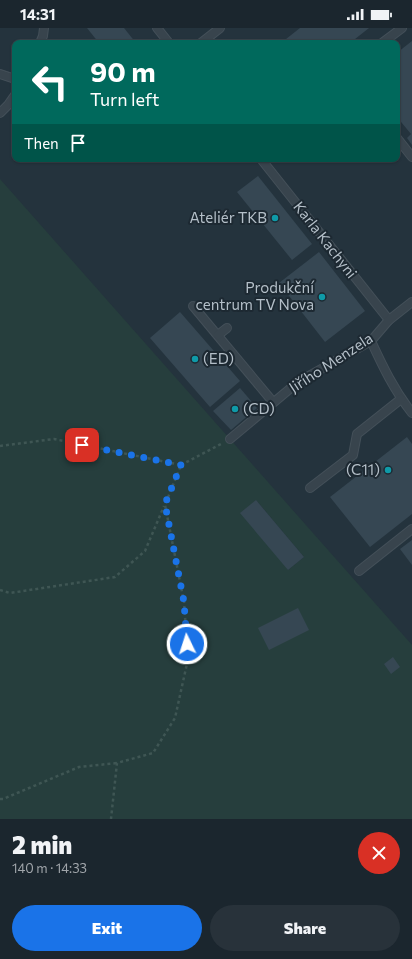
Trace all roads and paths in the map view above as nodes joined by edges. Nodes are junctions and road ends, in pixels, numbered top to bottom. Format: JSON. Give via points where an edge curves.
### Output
{"nodes":[{"id":1,"x":44,"y":28,"type":"edge"},
{"id":2,"x":157,"y":28,"type":"edge"},
{"id":3,"x":220,"y":28,"type":"edge"},
{"id":4,"x":402,"y":28,"type":"edge"},
{"id":5,"x":41,"y":40,"type":"edge"},
{"id":6,"x":167,"y":40,"type":"edge"},
{"id":7,"x":205,"y":40,"type":"edge"},
{"id":8,"x":386,"y":40,"type":"edge"},
{"id":9,"x":0,"y":74,"type":"edge"},
{"id":10,"x":12,"y":78,"type":"edge"},
{"id":11,"x":12,"y":99,"type":"edge"},
{"id":12,"x":0,"y":113,"type":"edge"},
{"id":13,"x":400,"y":142,"type":"edge"},
{"id":14,"x":412,"y":157,"type":"edge"},
{"id":15,"x":263,"y":162,"type":"edge"},
{"id":16,"x":412,"y":302,"type":"edge"},
{"id":17,"x":193,"y":306,"type":"dead end"},
{"id":18,"x":389,"y":320,"type":"junction"},
{"id":19,"x":227,"y":328,"type":"dead end"},
{"id":20,"x":218,"y":335,"type":"junction"},
{"id":21,"x":371,"y":341,"type":"junction"},
{"id":22,"x":401,"y":399,"type":"junction"},
{"id":23,"x":273,"y":402,"type":"junction"},
{"id":24,"x":412,"y":413,"type":"edge"},
{"id":25,"x":230,"y":439,"type":"joint"},
{"id":26,"x":0,"y":446,"type":"edge"},
{"id":27,"x":181,"y":465,"type":"junction"},
{"id":28,"x":310,"y":488,"type":"dead end"},
{"id":29,"x":165,"y":504,"type":"junction"},
{"id":30,"x":412,"y":529,"type":"edge"},
{"id":31,"x":359,"y":570,"type":"dead end"},
{"id":32,"x":0,"y":590,"type":"edge"},
{"id":33,"x":117,"y":763,"type":"junction"},
{"id":34,"x":0,"y":799,"type":"edge"},
{"id":35,"x":111,"y":819,"type":"edge"}],
"edges":[{"from":1,"to":5,"type":"lane"},
{"from":2,"to":6,"type":"lane"},
{"from":3,"to":7,"type":"lane"},
{"from":4,"to":8,"type":"lane"},
{"from":9,"to":10,"type":"lane"},
{"from":11,"to":12,"type":"lane"},
{"from":13,"to":14,"type":"lane"},
{"from":15,"to":18,"type":"lane","name":"Karla Kachyni"},
{"from":16,"to":18,"type":"lane","name":"Jiřího Menzela"},
{"from":17,"to":20,"type":"lane"},
{"from":18,"to":21,"type":"lane","name":"Jiřího Menzela"},
{"from":19,"to":20,"type":"lane"},
{"from":20,"to":23,"type":"lane"},
{"from":21,"to":22,"type":"lane"},
{"from":21,"to":23,"type":"lane","name":"Jiřího Menzela","via":[[296,380]]},
{"from":22,"to":24,"type":"lane"},
{"from":22,"to":28,"type":"lane","via":[[357,434],[353,455]]},
{"from":23,"to":25,"type":"lane","name":"Jiřího Menzela"},
{"from":25,"to":27,"type":"path"},
{"from":26,"to":27,"type":"path","via":[[54,439]]},
{"from":27,"to":29,"type":"path"},
{"from":29,"to":32,"type":"path","via":[[145,551],[115,577],[10,593]]},
{"from":29,"to":33,"type":"path","via":[[184,602],[188,659],[175,718],[153,753]]},
{"from":30,"to":31,"type":"lane"},
{"from":33,"to":34,"type":"path","via":[[79,767]]},
{"from":33,"to":35,"type":"path"}]}
